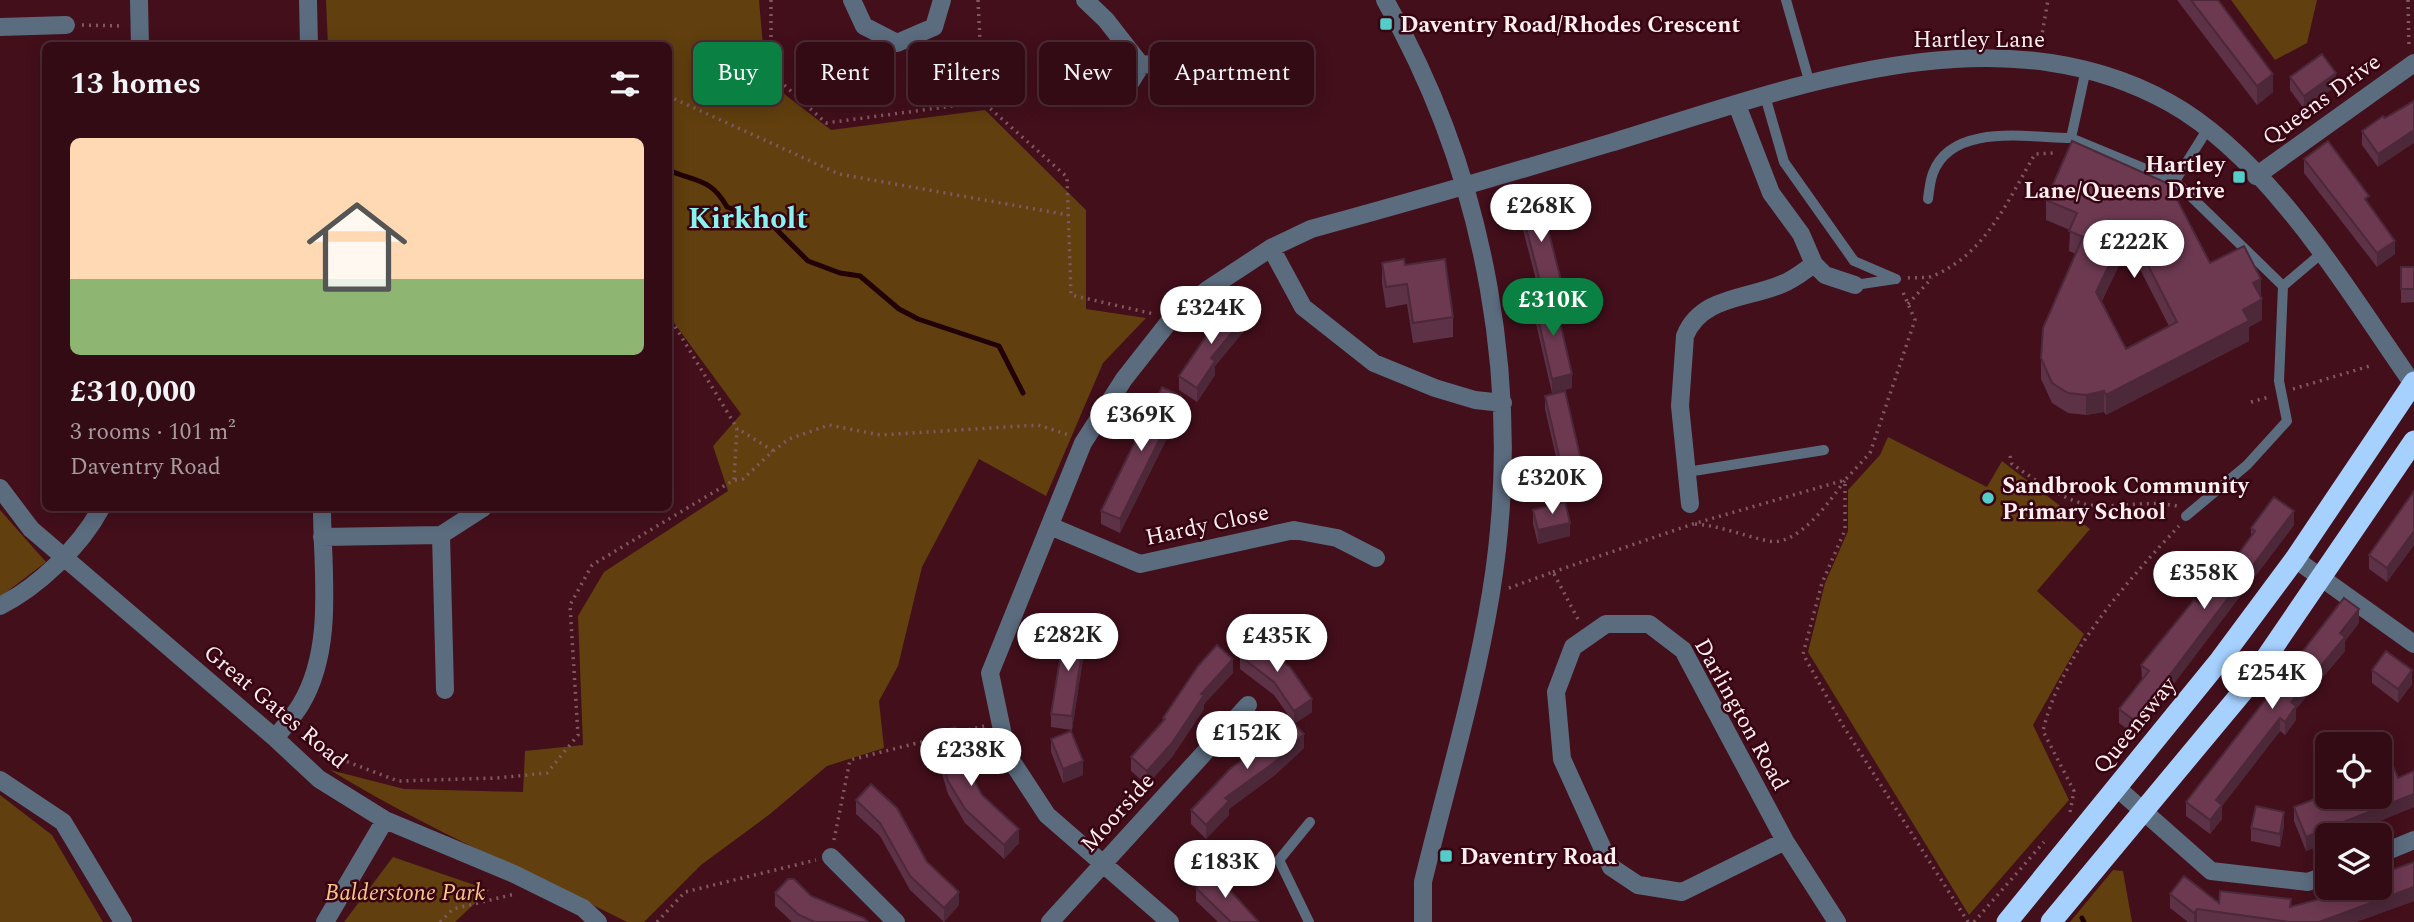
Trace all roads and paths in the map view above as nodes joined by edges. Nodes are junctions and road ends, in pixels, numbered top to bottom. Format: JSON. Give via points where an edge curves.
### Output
{"nodes":[{"id":1,"x":139,"y":0,"type":"edge"},
{"id":2,"x":308,"y":0,"type":"edge"},
{"id":3,"x":771,"y":0,"type":"edge"},
{"id":4,"x":852,"y":0,"type":"edge"},
{"id":5,"x":942,"y":0,"type":"edge"},
{"id":6,"x":978,"y":0,"type":"edge"},
{"id":7,"x":1085,"y":0,"type":"edge"},
{"id":8,"x":1385,"y":0,"type":"edge"},
{"id":9,"x":1786,"y":0,"type":"edge"},
{"id":10,"x":2048,"y":0,"type":"edge"},
{"id":11,"x":2408,"y":0,"type":"edge"},
{"id":12,"x":66,"y":25,"type":"joint"},
{"id":13,"x":140,"y":26,"type":"junction"},
{"id":14,"x":0,"y":27,"type":"edge"},
{"id":15,"x":139,"y":42,"type":"edge"},
{"id":16,"x":309,"y":42,"type":"edge"},
{"id":17,"x":980,"y":42,"type":"edge"},
{"id":18,"x":2038,"y":60,"type":"junction"},
{"id":19,"x":1150,"y":64,"type":"edge"},
{"id":20,"x":1141,"y":65,"type":"junction"},
{"id":21,"x":2411,"y":65,"type":"edge"},
{"id":22,"x":2086,"y":69,"type":"junction"},
{"id":23,"x":1136,"y":73,"type":"edge"},
{"id":24,"x":1810,"y":84,"type":"junction"},
{"id":25,"x":1765,"y":96,"type":"junction"},
{"id":26,"x":672,"y":98,"type":"edge"},
{"id":27,"x":1737,"y":104,"type":"junction"},
{"id":28,"x":961,"y":105,"type":"edge"},
{"id":29,"x":986,"y":105,"type":"edge"},
{"id":30,"x":2207,"y":130,"type":"junction"},
{"id":31,"x":2071,"y":138,"type":"junction"},
{"id":32,"x":2057,"y":153,"type":"dead end"},
{"id":33,"x":2256,"y":176,"type":"junction"},
{"id":34,"x":2175,"y":181,"type":"junction"},
{"id":35,"x":1465,"y":186,"type":"junction"},
{"id":36,"x":1928,"y":200,"type":"dead end"},
{"id":37,"x":1069,"y":215,"type":"junction"},
{"id":38,"x":1271,"y":248,"type":"junction"},
{"id":39,"x":2322,"y":253,"type":"junction"},
{"id":40,"x":1814,"y":264,"type":"junction"},
{"id":41,"x":1934,"y":276,"type":"junction"},
{"id":42,"x":1896,"y":279,"type":"junction"},
{"id":43,"x":1855,"y":285,"type":"joint"},
{"id":44,"x":2283,"y":286,"type":"junction"},
{"id":45,"x":1908,"y":304,"type":"junction"},
{"id":46,"x":1172,"y":318,"type":"junction"},
{"id":47,"x":672,"y":322,"type":"edge"},
{"id":48,"x":2373,"y":365,"type":"dead end"},
{"id":49,"x":2414,"y":383,"type":"edge"},
{"id":50,"x":2283,"y":392,"type":"junction"},
{"id":51,"x":2251,"y":402,"type":"dead end"},
{"id":52,"x":1503,"y":403,"type":"junction"},
{"id":53,"x":737,"y":428,"type":"junction"},
{"id":54,"x":2414,"y":441,"type":"edge"},
{"id":55,"x":1083,"y":443,"type":"junction"},
{"id":56,"x":1824,"y":450,"type":"dead end"},
{"id":57,"x":773,"y":451,"type":"junction"},
{"id":58,"x":2010,"y":456,"type":"dead end"},
{"id":59,"x":1687,"y":472,"type":"junction"},
{"id":60,"x":734,"y":480,"type":"junction"},
{"id":61,"x":1845,"y":480,"type":"junction"},
{"id":62,"x":0,"y":488,"type":"edge"},
{"id":63,"x":1689,"y":504,"type":"dead end"},
{"id":64,"x":99,"y":511,"type":"edge"},
{"id":65,"x":322,"y":511,"type":"edge"},
{"id":66,"x":479,"y":511,"type":"edge"},
{"id":67,"x":2186,"y":516,"type":"junction"},
{"id":68,"x":1693,"y":524,"type":"junction"},
{"id":69,"x":1050,"y":526,"type":"junction"},
{"id":70,"x":441,"y":535,"type":"junction"},
{"id":71,"x":322,"y":537,"type":"junction"},
{"id":72,"x":63,"y":557,"type":"junction"},
{"id":73,"x":1376,"y":558,"type":"dead end"},
{"id":74,"x":2295,"y":559,"type":"junction"},
{"id":75,"x":1553,"y":572,"type":"junction"},
{"id":76,"x":2321,"y":578,"type":"junction"},
{"id":77,"x":1491,"y":594,"type":"junction"},
{"id":78,"x":0,"y":606,"type":"edge"},
{"id":79,"x":1587,"y":637,"type":"junction"},
{"id":80,"x":2414,"y":643,"type":"edge"},
{"id":81,"x":445,"y":690,"type":"dead end"},
{"id":82,"x":1248,"y":705,"type":"dead end"},
{"id":83,"x":1000,"y":721,"type":"junction"},
{"id":84,"x":950,"y":734,"type":"edge"},
{"id":85,"x":275,"y":738,"type":"junction"},
{"id":86,"x":938,"y":738,"type":"edge"},
{"id":87,"x":291,"y":753,"type":"junction"},
{"id":88,"x":0,"y":779,"type":"edge"},
{"id":89,"x":2116,"y":788,"type":"junction"},
{"id":90,"x":2142,"y":812,"type":"junction"},
{"id":91,"x":2070,"y":813,"type":"dead end"},
{"id":92,"x":385,"y":820,"type":"junction"},
{"id":93,"x":1310,"y":822,"type":"dead end"},
{"id":94,"x":2052,"y":832,"type":"dead end"},
{"id":95,"x":1785,"y":841,"type":"junction"},
{"id":96,"x":2414,"y":841,"type":"edge"},
{"id":97,"x":2392,"y":849,"type":"edge"},
{"id":98,"x":831,"y":857,"type":"junction"},
{"id":99,"x":1103,"y":864,"type":"junction"},
{"id":100,"x":2315,"y":879,"type":"edge"},
{"id":101,"x":533,"y":883,"type":"junction"},
{"id":102,"x":123,"y":922,"type":"edge"},
{"id":103,"x":325,"y":922,"type":"edge"},
{"id":104,"x":440,"y":922,"type":"edge"},
{"id":105,"x":598,"y":922,"type":"edge"},
{"id":106,"x":657,"y":922,"type":"edge"},
{"id":107,"x":896,"y":922,"type":"edge"},
{"id":108,"x":1050,"y":922,"type":"edge"},
{"id":109,"x":1170,"y":922,"type":"edge"},
{"id":110,"x":1309,"y":922,"type":"edge"},
{"id":111,"x":1423,"y":922,"type":"edge"},
{"id":112,"x":1837,"y":922,"type":"edge"},
{"id":113,"x":1968,"y":922,"type":"edge"},
{"id":114,"x":1974,"y":922,"type":"edge"},
{"id":115,"x":2007,"y":922,"type":"edge"},
{"id":116,"x":2051,"y":922,"type":"edge"}],
"edges":[{"from":1,"to":13,"type":"street"},
{"from":2,"to":16,"type":"street"},
{"from":3,"to":28,"type":"path","via":[[771,73],[826,123]]},
{"from":4,"to":5,"type":"street","via":[[864,26],[897,43],[934,27]]},
{"from":6,"to":17,"type":"path"},
{"from":7,"to":20,"type":"street","via":[[1107,20]]},
{"from":8,"to":35,"type":"street","via":[[1409,41]]},
{"from":9,"to":24,"type":"lane"},
{"from":10,"to":18,"type":"path"},
{"from":11,"to":21,"type":"path"},
{"from":12,"to":13,"type":"path"},
{"from":12,"to":14,"type":"street"},
{"from":13,"to":15,"type":"street"},
{"from":18,"to":22,"type":"street","name":"Hartley Lane"},
{"from":18,"to":24,"type":"street","name":"Hartley Lane","via":[[1965,59],[1895,65]]},
{"from":19,"to":20,"type":"street"},
{"from":20,"to":23,"type":"street"},
{"from":21,"to":33,"type":"street","name":"Queens Drive"},
{"from":22,"to":30,"type":"street","name":"Hartley Lane","via":[[2169,103]]},
{"from":22,"to":31,"type":"lane"},
{"from":24,"to":25,"type":"street","name":"Hartley Lane"},
{"from":25,"to":27,"type":"street","name":"Hartley Lane"},
{"from":25,"to":42,"type":"lane","via":[[1784,162],[1854,261]]},
{"from":26,"to":37,"type":"path","via":[[839,174]]},
{"from":27,"to":35,"type":"street","name":"Hartley Lane"},
{"from":27,"to":40,"type":"street","via":[[1771,192],[1801,234]]},
{"from":29,"to":37,"type":"path","via":[[1067,177]]},
{"from":30,"to":33,"type":"street","name":"Hartley Lane"},
{"from":30,"to":34,"type":"lane"},
{"from":31,"to":34,"type":"lane"},
{"from":31,"to":36,"type":"lane","via":[[1991,135],[1967,141],[1934,171]]},
{"from":32,"to":41,"type":"path","via":[[2035,154],[1986,237]]},
{"from":33,"to":39,"type":"street","name":"Hartley Lane","via":[[2303,225]]},
{"from":34,"to":44,"type":"lane"},
{"from":35,"to":38,"type":"street","name":"Hartley Lane","via":[[1311,229]]},
{"from":35,"to":52,"type":"street","via":[[1501,359]]},
{"from":37,"to":46,"type":"path","via":[[1071,295]]},
{"from":38,"to":46,"type":"street","name":"Hartley Lane"},
{"from":38,"to":52,"type":"street","via":[[1303,307],[1374,363],[1435,388]]},
{"from":39,"to":44,"type":"lane"},
{"from":39,"to":49,"type":"street","name":"Hartley Lane"},
{"from":40,"to":43,"type":"street","via":[[1825,275]]},
{"from":40,"to":59,"type":"street","via":[[1783,284],[1709,307],[1689,326],[1680,406]]},
{"from":41,"to":42,"type":"path"},
{"from":41,"to":45,"type":"path"},
{"from":42,"to":43,"type":"lane"},
{"from":42,"to":45,"type":"path"},
{"from":44,"to":50,"type":"lane","via":[[2279,381]]},
{"from":45,"to":61,"type":"path","via":[[1915,320],[1870,453]]},
{"from":46,"to":55,"type":"street","name":"Hartley Lane","via":[[1124,379]]},
{"from":47,"to":53,"type":"path"},
{"from":48,"to":50,"type":"path"},
{"from":49,"to":74,"type":"highway","name":"Queensway"},
{"from":50,"to":51,"type":"path"},
{"from":50,"to":67,"type":"lane","via":[[2287,421],[2247,465]]},
{"from":52,"to":77,"type":"street","via":[[1501,516]]},
{"from":53,"to":57,"type":"path"},
{"from":53,"to":60,"type":"path"},
{"from":54,"to":76,"type":"highway"},
{"from":55,"to":57,"type":"path","via":[[1038,425],[880,435],[829,425],[789,439]]},
{"from":55,"to":69,"type":"street","name":"Hartley Lane"},
{"from":56,"to":59,"type":"lane"},
{"from":57,"to":60,"type":"path","via":[[743,479]]},
{"from":58,"to":67,"type":"path","via":[[2012,464],[2051,490],[2086,504],[2161,502],[2178,506]]},
{"from":59,"to":63,"type":"street"},
{"from":60,"to":87,"type":"path","via":[[592,565],[570,605],[578,735],[547,773],[398,781],[335,757]]},
{"from":61,"to":68,"type":"path"},
{"from":61,"to":68,"type":"path","via":[[1823,512],[1786,540],[1772,542],[1729,528]]},
{"from":61,"to":113,"type":"path","via":[[1845,530],[1822,583],[1803,653],[1842,724]]},
{"from":62,"to":72,"type":"street","name":"Great Gates Road","via":[[31,529]]},
{"from":64,"to":72,"type":"street"},
{"from":65,"to":71,"type":"street"},
{"from":66,"to":70,"type":"street"},
{"from":67,"to":91,"type":"path","via":[[2090,632],[2048,708],[2043,731],[2074,791]]},
{"from":68,"to":75,"type":"path"},
{"from":69,"to":73,"type":"street","name":"Hardy Close","via":[[1140,564],[1294,530],[1337,538]]},
{"from":69,"to":83,"type":"street","name":"Hartley Lane","via":[[990,673]]},
{"from":70,"to":71,"type":"street"},
{"from":70,"to":81,"type":"street"},
{"from":71,"to":85,"type":"street","via":[[324,612],[316,663],[302,702]]},
{"from":72,"to":78,"type":"street","via":[[16,598]]},
{"from":72,"to":85,"type":"street","name":"Great Gates Road"},
{"from":74,"to":76,"type":"street"},
{"from":74,"to":89,"type":"highway","name":"Queensway"},
{"from":75,"to":77,"type":"path"},
{"from":75,"to":79,"type":"path"},
{"from":76,"to":80,"type":"street"},
{"from":76,"to":90,"type":"highway","via":[[2244,690]]},
{"from":77,"to":111,"type":"street","via":[[1423,882]]},
{"from":79,"to":95,"type":"street","name":"Darlington Road","via":[[1606,624],[1650,624],[1683,650]]},
{"from":79,"to":95,"type":"street","name":"Darlington Road","via":[[1573,647],[1556,692],[1559,732],[1562,759],[1611,867],[1638,885],[1682,892]]},
{"from":82,"to":99,"type":"street","name":"Moorside"},
{"from":83,"to":84,"type":"path"},
{"from":83,"to":99,"type":"street","name":"Hartley Lane","via":[[1007,754],[1047,815]]},
{"from":85,"to":87,"type":"street","name":"Great Gates Road"},
{"from":86,"to":98,"type":"path","via":[[850,760]]},
{"from":87,"to":92,"type":"street","name":"Great Gates Road","via":[[319,779]]},
{"from":88,"to":102,"type":"street","via":[[63,822]]},
{"from":89,"to":90,"type":"street"},
{"from":89,"to":115,"type":"highway","name":"Queensway"},
{"from":90,"to":100,"type":"street","via":[[2211,871]]},
{"from":90,"to":116,"type":"highway"},
{"from":92,"to":101,"type":"street","name":"Great Gates Road"},
{"from":92,"to":103,"type":"street"},
{"from":93,"to":110,"type":"lane","via":[[1279,860]]},
{"from":94,"to":114,"type":"path"},
{"from":95,"to":112,"type":"street","name":"Darlington Road"},
{"from":96,"to":97,"type":"street"},
{"from":98,"to":106,"type":"path","via":[[685,892]]},
{"from":98,"to":107,"type":"street"},
{"from":99,"to":108,"type":"street","name":"Moorside"},
{"from":99,"to":109,"type":"street","name":"Hartley Lane"},
{"from":101,"to":104,"type":"path","via":[[524,892],[453,909]]},
{"from":101,"to":105,"type":"street","name":"Great Gates Road","via":[[583,908]]}]}
